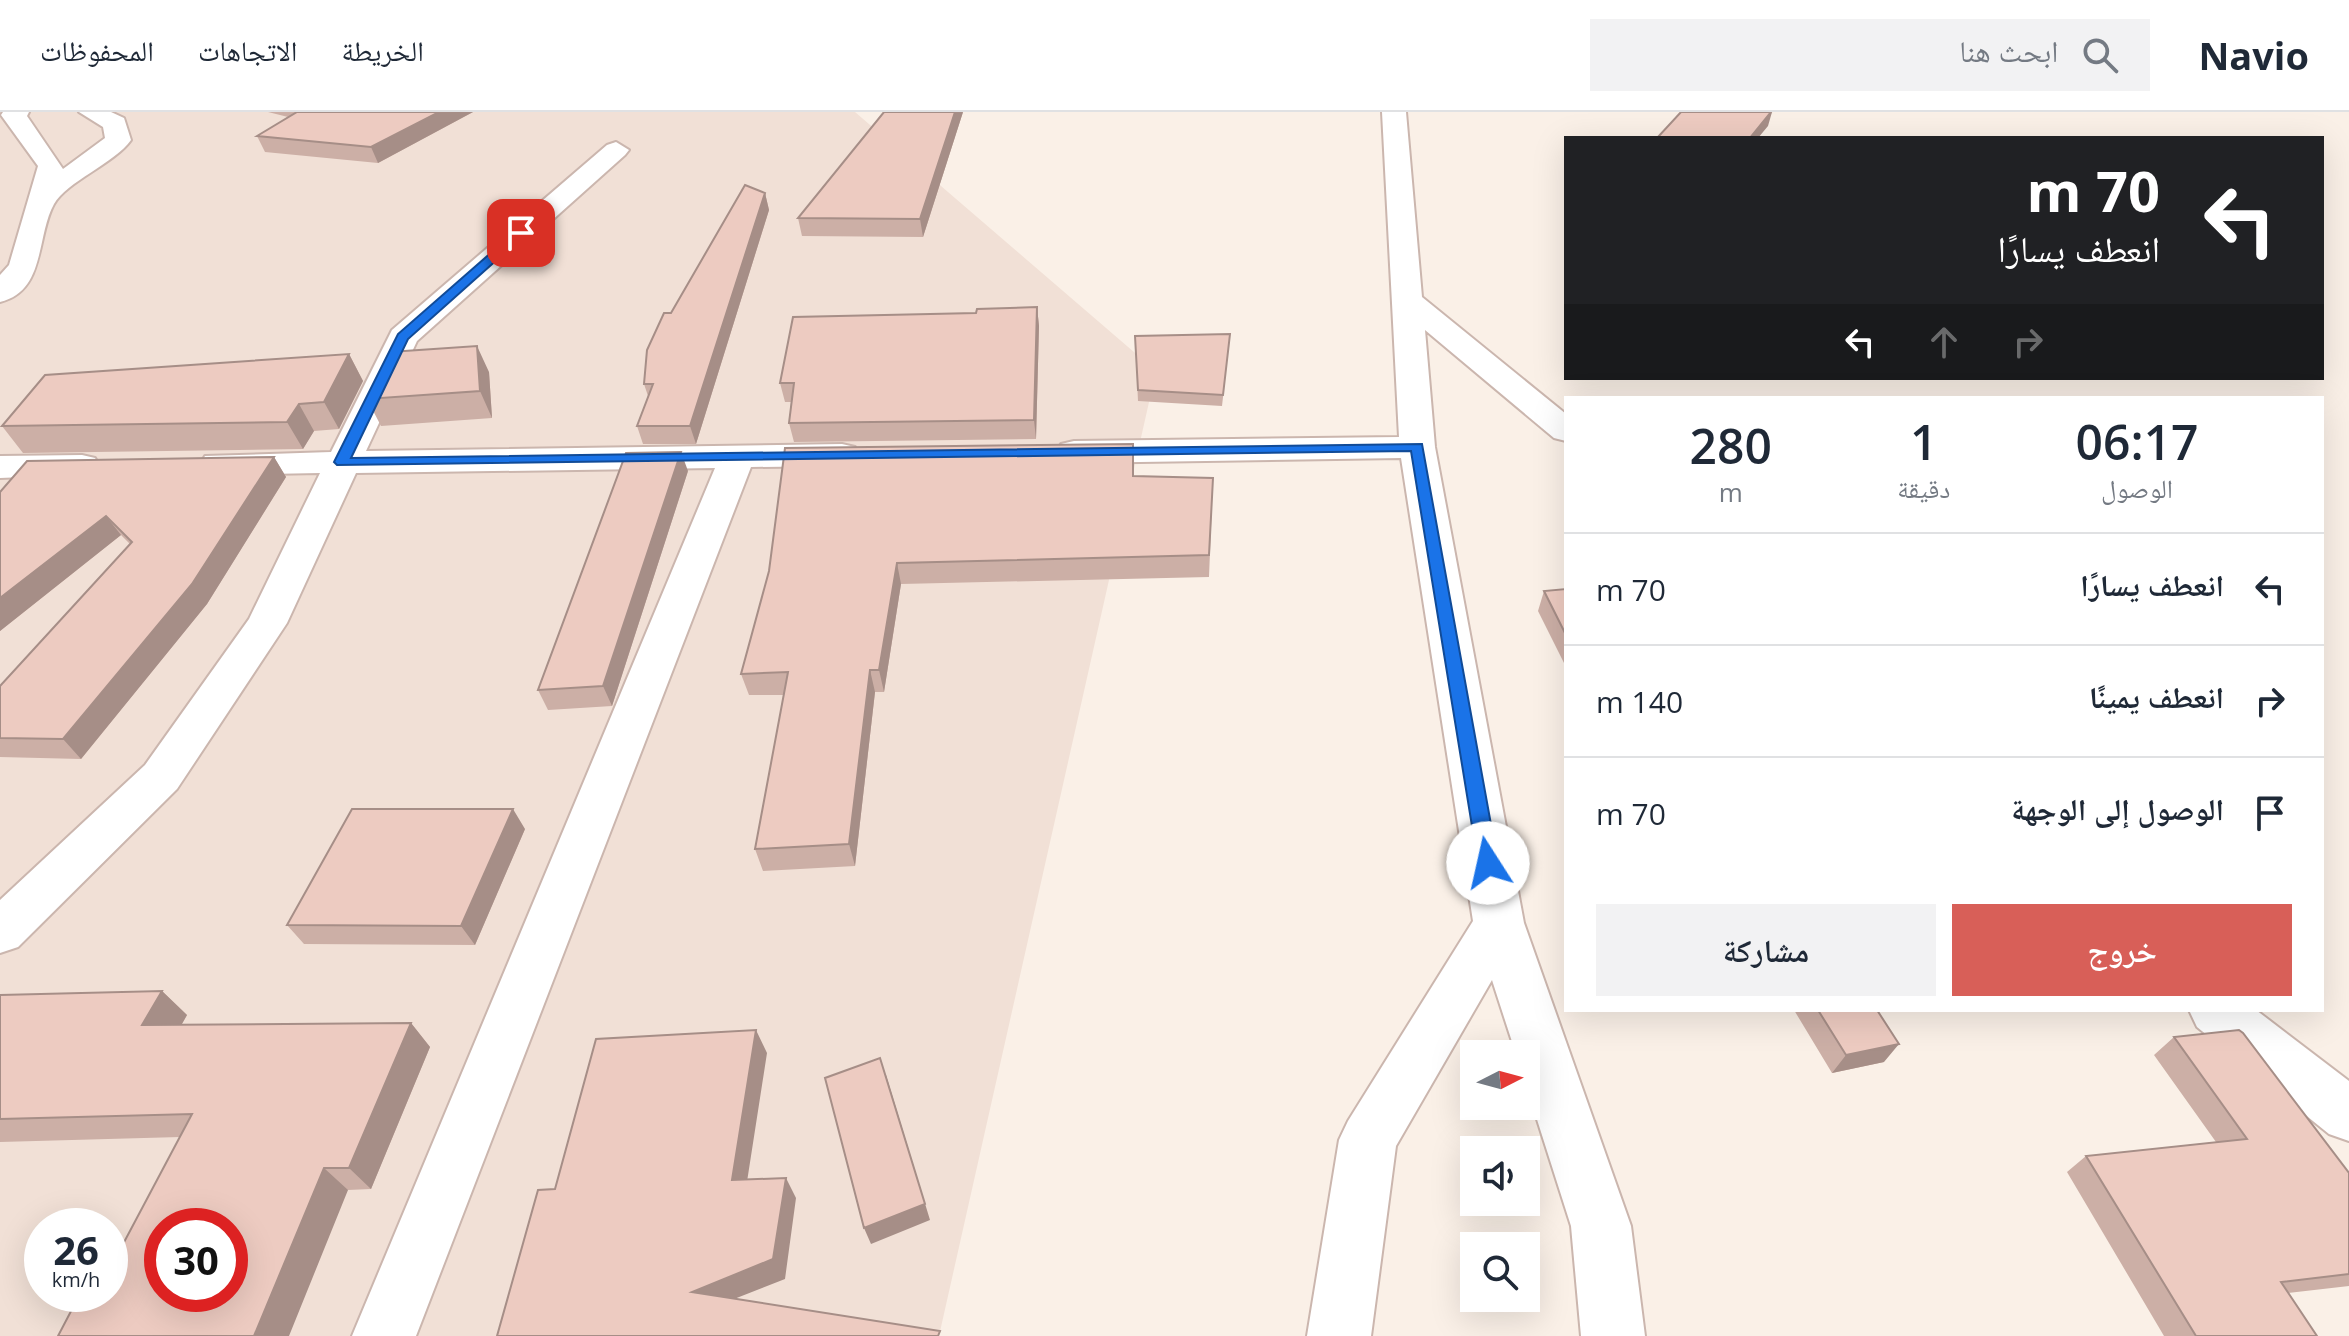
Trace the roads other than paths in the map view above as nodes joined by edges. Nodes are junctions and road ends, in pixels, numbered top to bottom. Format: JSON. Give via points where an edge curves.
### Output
{"nodes":[{"id":1,"x":17,"y":112,"type":"edge"},
{"id":2,"x":91,"y":112,"type":"edge"},
{"id":3,"x":1394,"y":112,"type":"edge"},
{"id":4,"x":616,"y":150,"type":"dead end"},
{"id":5,"x":42,"y":199,"type":"junction"},
{"id":6,"x":0,"y":293,"type":"edge"},
{"id":7,"x":1407,"y":300,"type":"junction"},
{"id":8,"x":1564,"y":429,"type":"edge"},
{"id":9,"x":1417,"y":447,"type":"junction"},
{"id":10,"x":1038,"y":452,"type":"edge"},
{"id":11,"x":880,"y":454,"type":"edge"},
{"id":12,"x":737,"y":457,"type":"junction"},
{"id":13,"x":342,"y":462,"type":"junction"},
{"id":14,"x":186,"y":464,"type":"edge"},
{"id":15,"x":109,"y":465,"type":"edge"},
{"id":16,"x":0,"y":467,"type":"edge"},
{"id":17,"x":1499,"y":923,"type":"junction"},
{"id":18,"x":0,"y":932,"type":"edge"},
{"id":19,"x":2219,"y":1012,"type":"edge"},
{"id":20,"x":2349,"y":1115,"type":"edge"},
{"id":21,"x":384,"y":1336,"type":"edge"},
{"id":22,"x":1339,"y":1336,"type":"edge"},
{"id":23,"x":1613,"y":1336,"type":"edge"}],
"edges":[{"from":1,"to":5,"type":"street","via":[[13,115],[51,166]]},
{"from":2,"to":5,"type":"street","via":[[115,123],[118,140]]},
{"from":3,"to":7,"type":"street"},
{"from":4,"to":13,"type":"street","via":[[403,337]]},
{"from":5,"to":6,"type":"street","via":[[23,267]]},
{"from":7,"to":8,"type":"street"},
{"from":7,"to":9,"type":"street"},
{"from":9,"to":10,"type":"street"},
{"from":9,"to":17,"type":"street"},
{"from":11,"to":12,"type":"street"},
{"from":12,"to":13,"type":"street"},
{"from":12,"to":21,"type":"street"},
{"from":13,"to":14,"type":"street"},
{"from":13,"to":18,"type":"street","via":[[267,623],[161,777]]},
{"from":15,"to":16,"type":"street"},
{"from":17,"to":22,"type":"street","via":[[1368,1140]]},
{"from":17,"to":23,"type":"street","via":[[1601,1226]]},
{"from":19,"to":20,"type":"street"}]}
